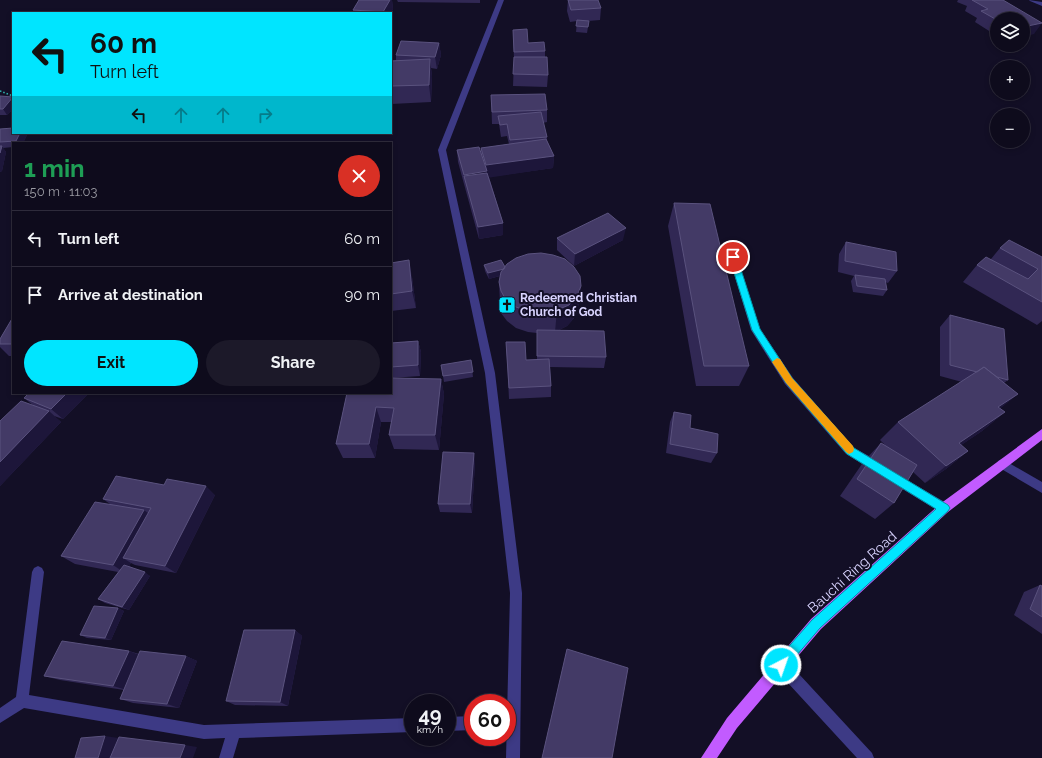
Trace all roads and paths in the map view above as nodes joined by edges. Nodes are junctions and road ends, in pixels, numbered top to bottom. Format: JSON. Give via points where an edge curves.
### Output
{"nodes":[{"id":1,"x":501,"y":0,"type":"edge"},
{"id":2,"x":1032,"y":0,"type":"edge"},
{"id":3,"x":1042,"y":4,"type":"edge"},
{"id":4,"x":0,"y":91,"type":"edge"},
{"id":5,"x":12,"y":96,"type":"edge"},
{"id":6,"x":733,"y":257,"type":"dead end"},
{"id":7,"x":1042,"y":434,"type":"edge"},
{"id":8,"x":1002,"y":464,"type":"junction"},
{"id":9,"x":1042,"y":488,"type":"edge"},
{"id":10,"x":944,"y":508,"type":"junction"},
{"id":11,"x":38,"y":572,"type":"dead end"},
{"id":12,"x":781,"y":665,"type":"junction"},
{"id":13,"x":512,"y":694,"type":"edge"},
{"id":14,"x":22,"y":701,"type":"junction"},
{"id":15,"x":0,"y":716,"type":"edge"},
{"id":16,"x":404,"y":725,"type":"edge"},
{"id":17,"x":234,"y":732,"type":"junction"},
{"id":18,"x":512,"y":746,"type":"edge"},
{"id":19,"x":226,"y":758,"type":"edge"},
{"id":20,"x":513,"y":758,"type":"edge"},
{"id":21,"x":708,"y":758,"type":"edge"},
{"id":22,"x":867,"y":758,"type":"edge"}],
"edges":[{"from":1,"to":13,"type":"street","via":[[442,150],[490,373],[516,593]]},
{"from":2,"to":3,"type":"street"},
{"from":4,"to":5,"type":"path"},
{"from":6,"to":10,"type":"street","via":[[756,330],[789,381],[850,451]]},
{"from":7,"to":8,"type":"main road","name":"Bauchi Ring Road"},
{"from":8,"to":9,"type":"street"},
{"from":8,"to":10,"type":"main road","name":"Bauchi Ring Road"},
{"from":10,"to":12,"type":"main road","name":"Bauchi Ring Road","via":[[816,624]]},
{"from":11,"to":14,"type":"street"},
{"from":12,"to":21,"type":"main road","name":"Bauchi Ring Road","via":[[732,723]]},
{"from":12,"to":22,"type":"street"},
{"from":14,"to":15,"type":"street"},
{"from":14,"to":17,"type":"street","via":[[204,732]]},
{"from":16,"to":17,"type":"street"},
{"from":17,"to":19,"type":"street"},
{"from":18,"to":20,"type":"street"}]}
